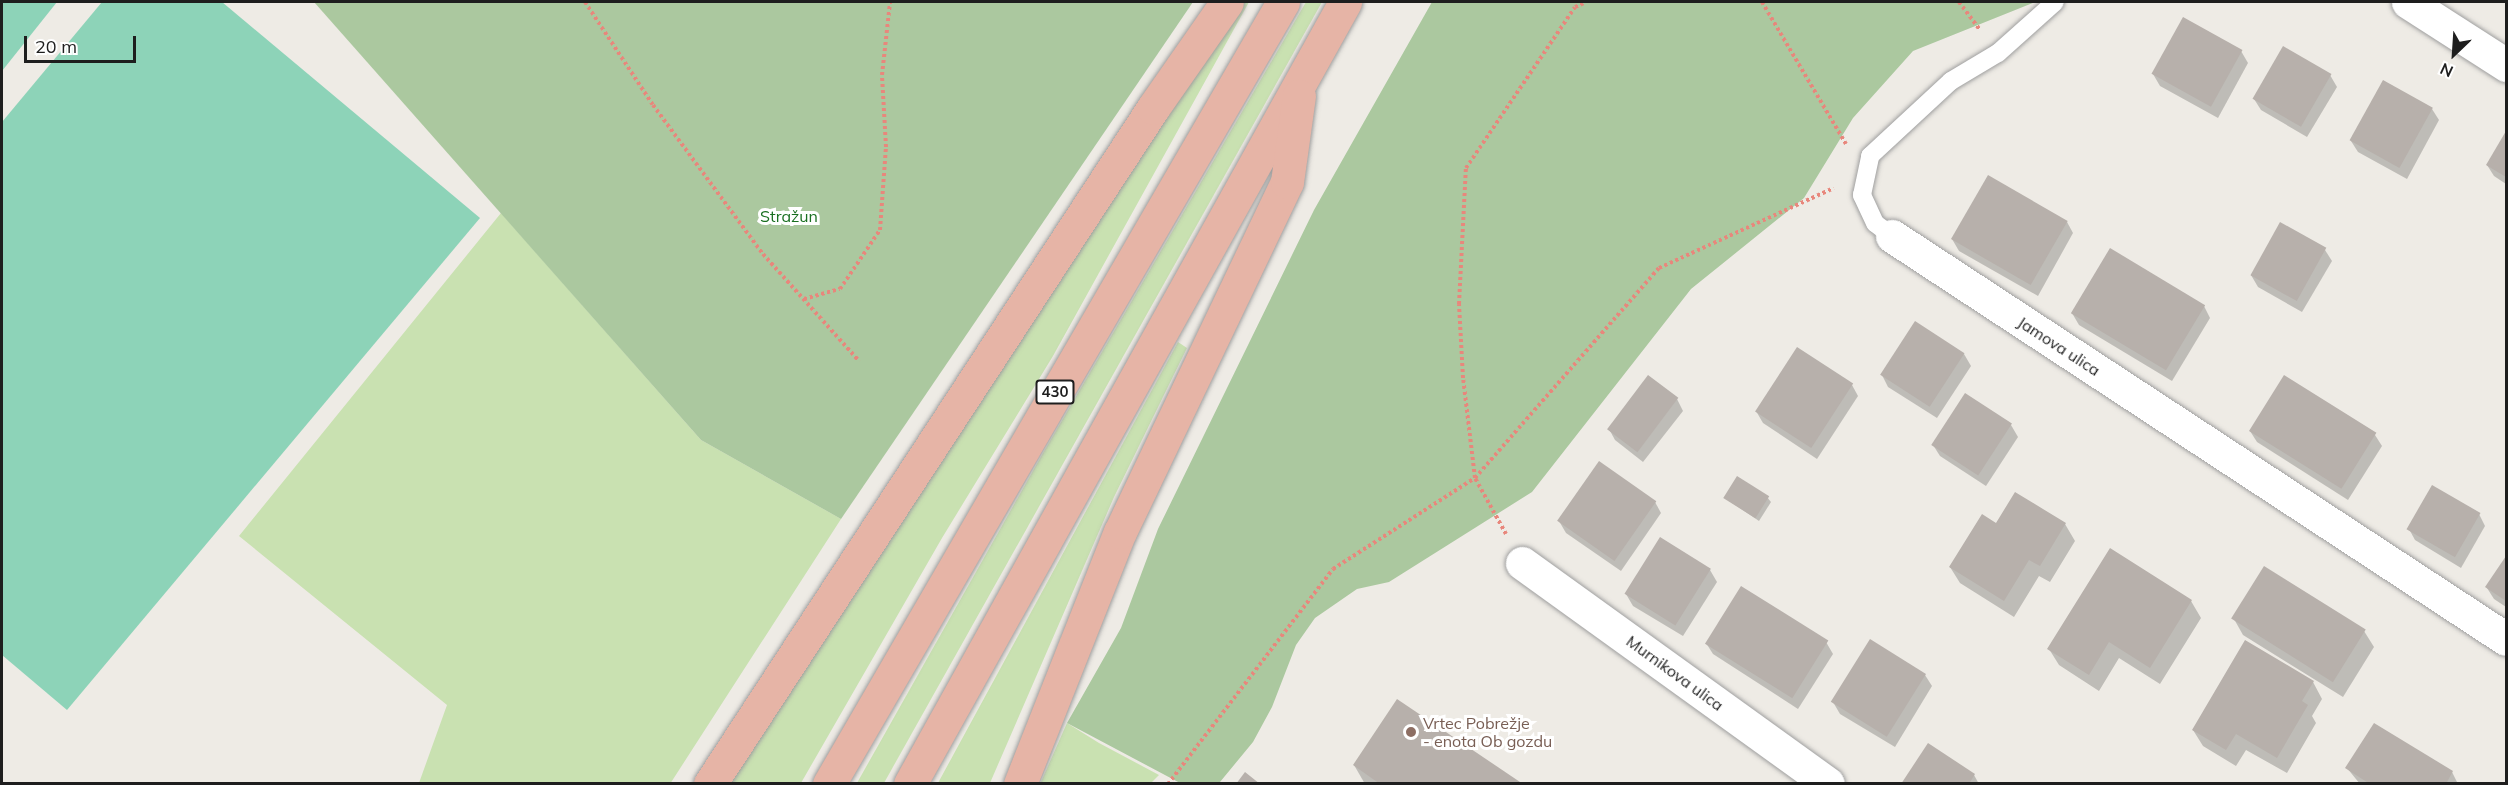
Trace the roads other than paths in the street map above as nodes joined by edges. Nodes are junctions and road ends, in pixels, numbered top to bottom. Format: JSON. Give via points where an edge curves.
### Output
{"nodes":[{"id":1,"x":1227,"y":2,"type":"edge"},
{"id":2,"x":1283,"y":2,"type":"edge"},
{"id":3,"x":1345,"y":2,"type":"edge"},
{"id":4,"x":2055,"y":2,"type":"edge"},
{"id":5,"x":2408,"y":2,"type":"edge"},
{"id":6,"x":2506,"y":65,"type":"edge"},
{"id":7,"x":1301,"y":75,"type":"junction"},
{"id":8,"x":1892,"y":236,"type":"joint"},
{"id":9,"x":1522,"y":563,"type":"road end"},
{"id":10,"x":2506,"y":639,"type":"edge"},
{"id":11,"x":710,"y":783,"type":"edge"},
{"id":12,"x":829,"y":783,"type":"edge"},
{"id":13,"x":910,"y":783,"type":"edge"},
{"id":14,"x":1020,"y":783,"type":"edge"},
{"id":15,"x":1828,"y":783,"type":"edge"}],
"edges":[{"from":1,"to":11,"type":"highway","via":[[1152,108]]},
{"from":2,"to":12,"type":"highway","number":"430"},
{"from":3,"to":7,"type":"highway"},
{"from":4,"to":8,"type":"lane","name":"Jamova ulica","via":[[1998,53],[1951,81],[1870,156],[1862,195],[1867,211]]},
{"from":5,"to":6,"type":"street"},
{"from":7,"to":13,"type":"highway"},
{"from":7,"to":14,"type":"highway","via":[[1287,182],[1120,532]]},
{"from":8,"to":10,"type":"street","name":"Jamova ulica"},
{"from":9,"to":15,"type":"street","name":"Murnikova ulica"}]}
